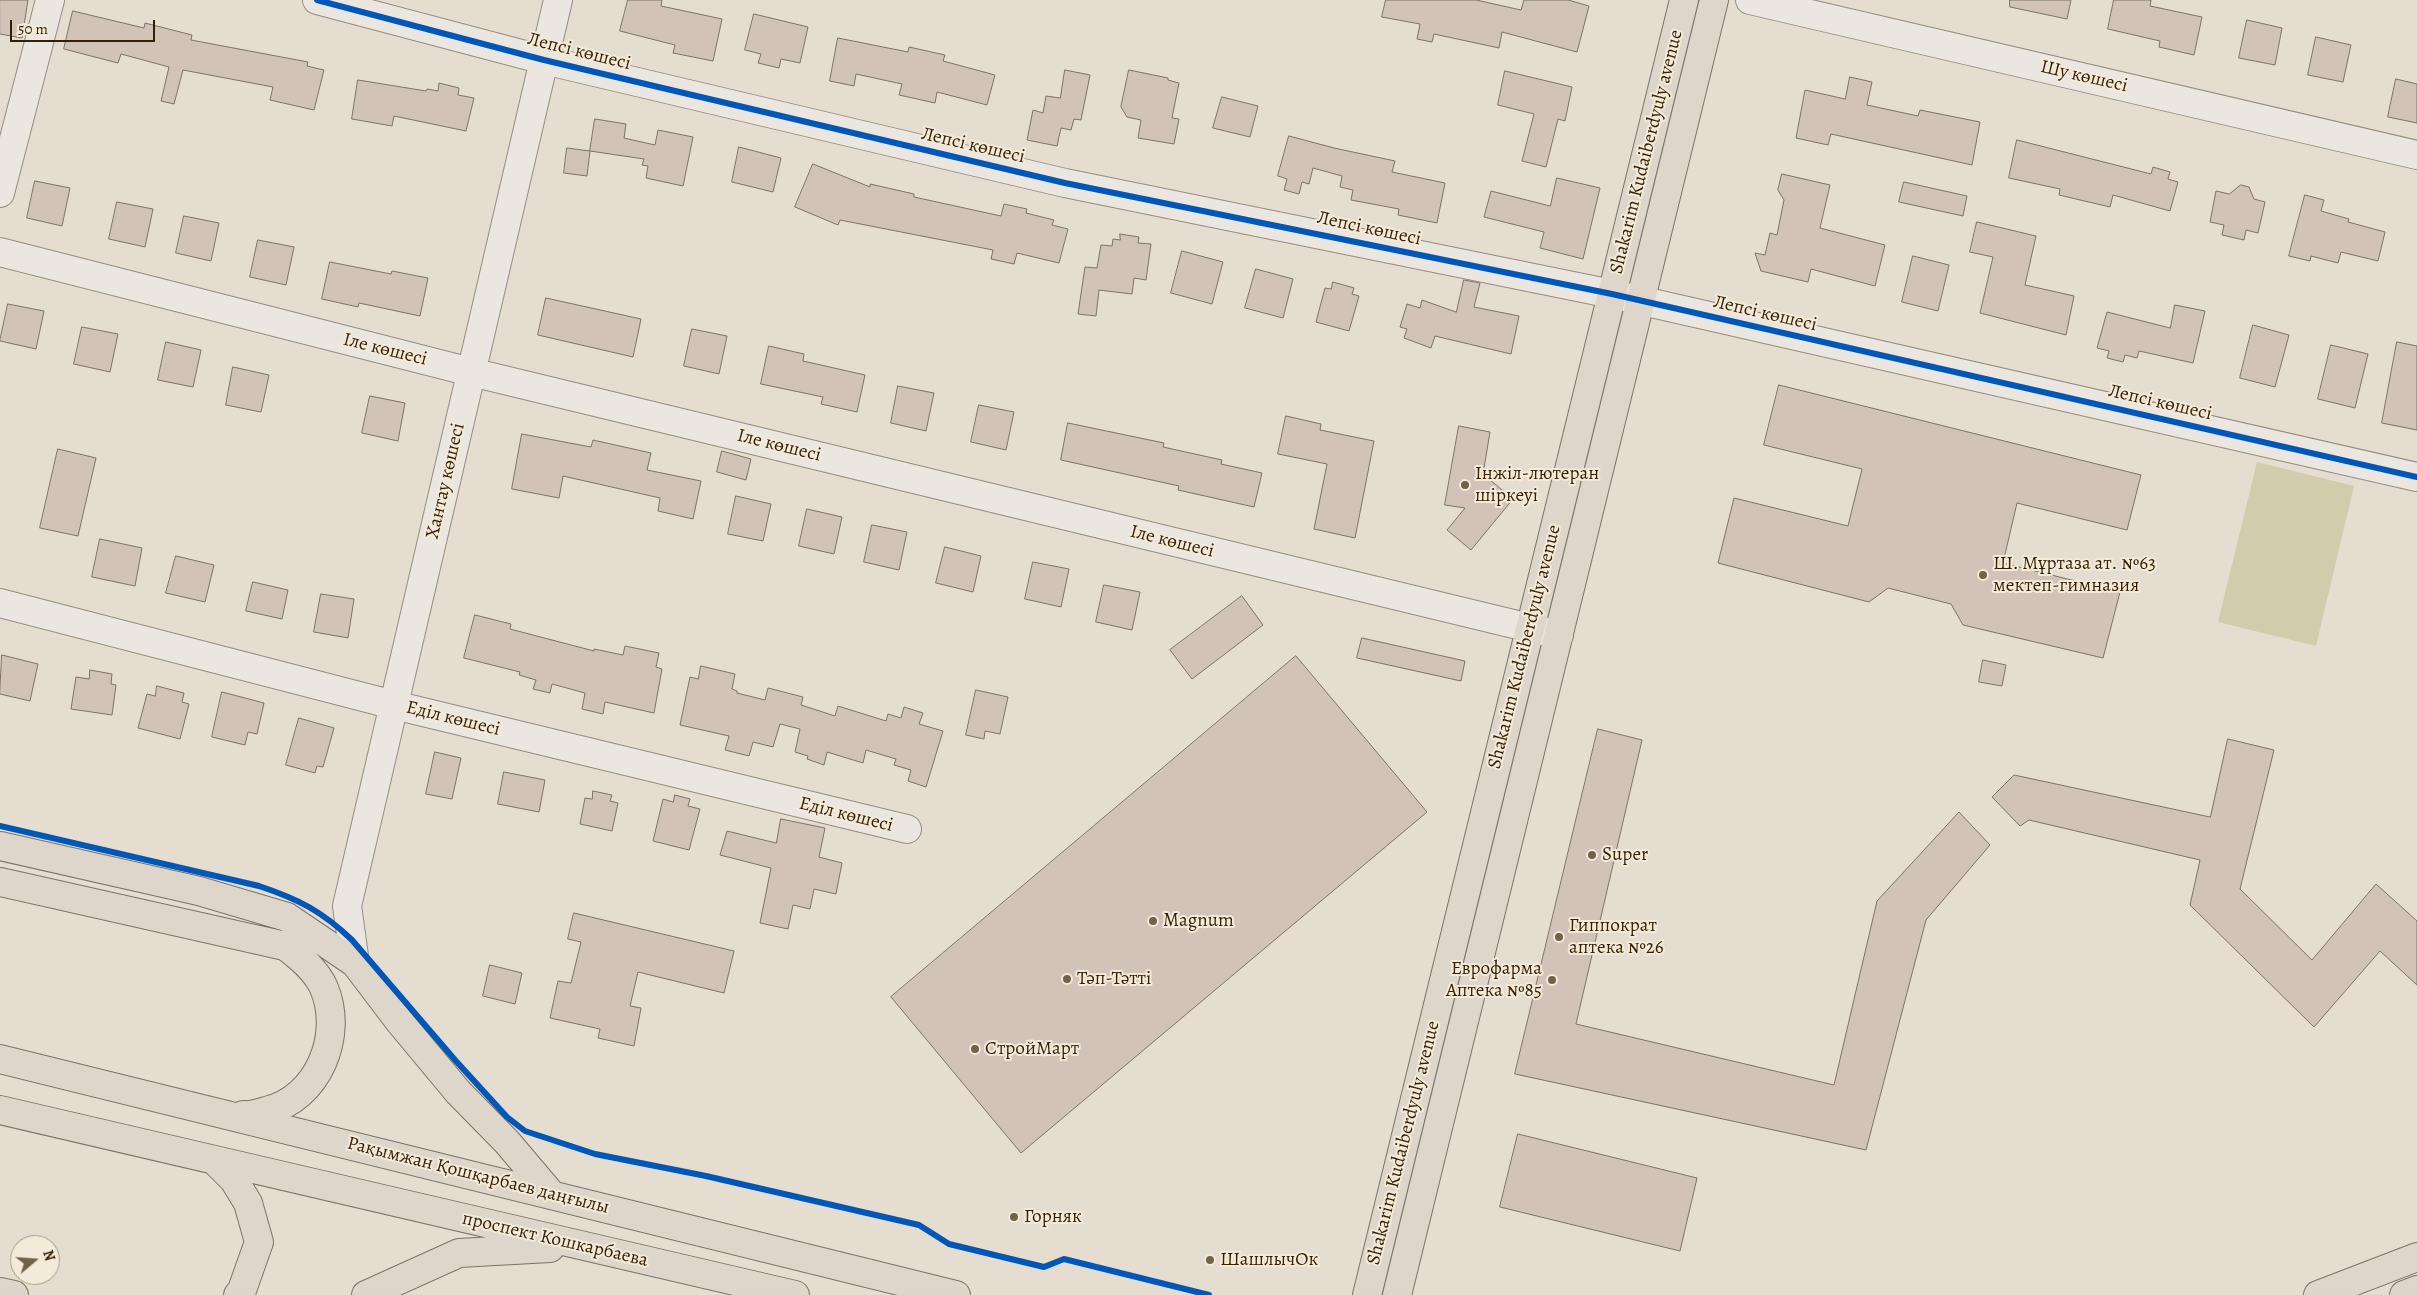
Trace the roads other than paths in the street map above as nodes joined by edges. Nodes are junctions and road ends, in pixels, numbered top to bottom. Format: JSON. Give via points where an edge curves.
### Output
{"nodes":[{"id":1,"x":50,"y":0,"type":"edge"},
{"id":2,"x":318,"y":0,"type":"edge"},
{"id":3,"x":558,"y":0,"type":"edge"},
{"id":4,"x":1684,"y":0,"type":"edge"},
{"id":5,"x":1714,"y":0,"type":"edge"},
{"id":6,"x":1750,"y":0,"type":"edge"},
{"id":7,"x":544,"y":60,"type":"junction"},
{"id":8,"x":2417,"y":155,"type":"edge"},
{"id":9,"x":0,"y":193,"type":"edge"},
{"id":10,"x":0,"y":252,"type":"edge"},
{"id":11,"x":1612,"y":294,"type":"junction"},
{"id":12,"x":1640,"y":301,"type":"junction"},
{"id":13,"x":471,"y":372,"type":"junction"},
{"id":14,"x":2417,"y":477,"type":"edge"},
{"id":15,"x":0,"y":603,"type":"edge"},
{"id":16,"x":1530,"y":628,"type":"junction"},
{"id":17,"x":1559,"y":635,"type":"junction"},
{"id":18,"x":394,"y":705,"type":"junction"},
{"id":19,"x":907,"y":829,"type":"dead end"},
{"id":20,"x":0,"y":846,"type":"edge"},
{"id":21,"x":0,"y":882,"type":"edge"},
{"id":22,"x":355,"y":963,"type":"junction"},
{"id":23,"x":0,"y":1059,"type":"edge"},
{"id":24,"x":0,"y":1110,"type":"edge"},
{"id":25,"x":219,"y":1112,"type":"junction"},
{"id":26,"x":216,"y":1162,"type":"junction"},
{"id":27,"x":551,"y":1194,"type":"junction"},
{"id":28,"x":586,"y":1247,"type":"junction"},
{"id":29,"x":2417,"y":1257,"type":"edge"},
{"id":30,"x":2417,"y":1290,"type":"edge"},
{"id":31,"x":0,"y":1292,"type":"edge"},
{"id":32,"x":14,"y":1295,"type":"edge"},
{"id":33,"x":238,"y":1295,"type":"edge"},
{"id":34,"x":366,"y":1295,"type":"edge"},
{"id":35,"x":795,"y":1295,"type":"edge"},
{"id":36,"x":956,"y":1295,"type":"edge"},
{"id":37,"x":1367,"y":1295,"type":"edge"},
{"id":38,"x":1397,"y":1295,"type":"edge"},
{"id":39,"x":2318,"y":1295,"type":"edge"},
{"id":40,"x":2404,"y":1295,"type":"edge"}],
"edges":[{"from":1,"to":9,"type":"street"},
{"from":2,"to":7,"type":"street","name":"Лепсі көшесі"},
{"from":3,"to":7,"type":"street","name":"Хантау көшесі"},
{"from":4,"to":11,"type":"main road","name":"Shakarim Kudaiberdyuly avenue"},
{"from":5,"to":12,"type":"main road","name":"Shakarim Kudaiberdyuly avenue"},
{"from":6,"to":8,"type":"street","name":"Шу көшесі"},
{"from":7,"to":11,"type":"street","name":"Лепсі көшесі","via":[[1066,183]]},
{"from":7,"to":13,"type":"street","name":"Хантау көшесі"},
{"from":10,"to":13,"type":"street","name":"Іле көшесі"},
{"from":11,"to":12,"type":"street","name":"Лепсі көшесі"},
{"from":11,"to":16,"type":"main road","name":"Shakarim Kudaiberdyuly avenue"},
{"from":12,"to":14,"type":"street","name":"Лепсі көшесі"},
{"from":12,"to":17,"type":"main road","name":"Shakarim Kudaiberdyuly avenue"},
{"from":13,"to":16,"type":"street","name":"Іле көшесі"},
{"from":13,"to":18,"type":"street","name":"Хантау көшесі"},
{"from":15,"to":18,"type":"street","name":"Еділ көшесі"},
{"from":16,"to":17,"type":"street","name":"Іле көшесі"},
{"from":16,"to":37,"type":"main road","name":"Shakarim Kudaiberdyuly avenue"},
{"from":17,"to":38,"type":"main road","name":"Shakarim Kudaiberdyuly avenue"},
{"from":18,"to":19,"type":"street","name":"Еділ көшесі"},
{"from":18,"to":22,"type":"street","name":"Хантау көшесі","via":[[347,906]]},
{"from":20,"to":22,"type":"main road","via":[[199,891],[287,917]]},
{"from":21,"to":25,"type":"main road","via":[[286,946],[308,964],[324,988],[332,1016],[330,1045],[319,1072],[300,1094],[276,1109],[247,1116]]},
{"from":22,"to":27,"type":"main road","via":[[458,1092],[507,1142]]},
{"from":23,"to":25,"type":"main road","name":"Рақымжан Қошқарбаев даңғылы"},
{"from":24,"to":26,"type":"main road"},
{"from":25,"to":27,"type":"main road","name":"Рақымжан Қошқарбаев даңғылы"},
{"from":26,"to":28,"type":"main road","name":"проспект Кошкарбаева"},
{"from":26,"to":33,"type":"main road","via":[[234,1180],[248,1203],[259,1242]]},
{"from":27,"to":36,"type":"main road","name":"Рақымжан Қошқарбаев даңғылы"},
{"from":28,"to":34,"type":"main road","via":[[459,1253]]},
{"from":28,"to":35,"type":"main road","name":"проспект Кошкарбаева"},
{"from":29,"to":39,"type":"main road"},
{"from":30,"to":40,"type":"main road"},
{"from":31,"to":32,"type":"main road"}]}
